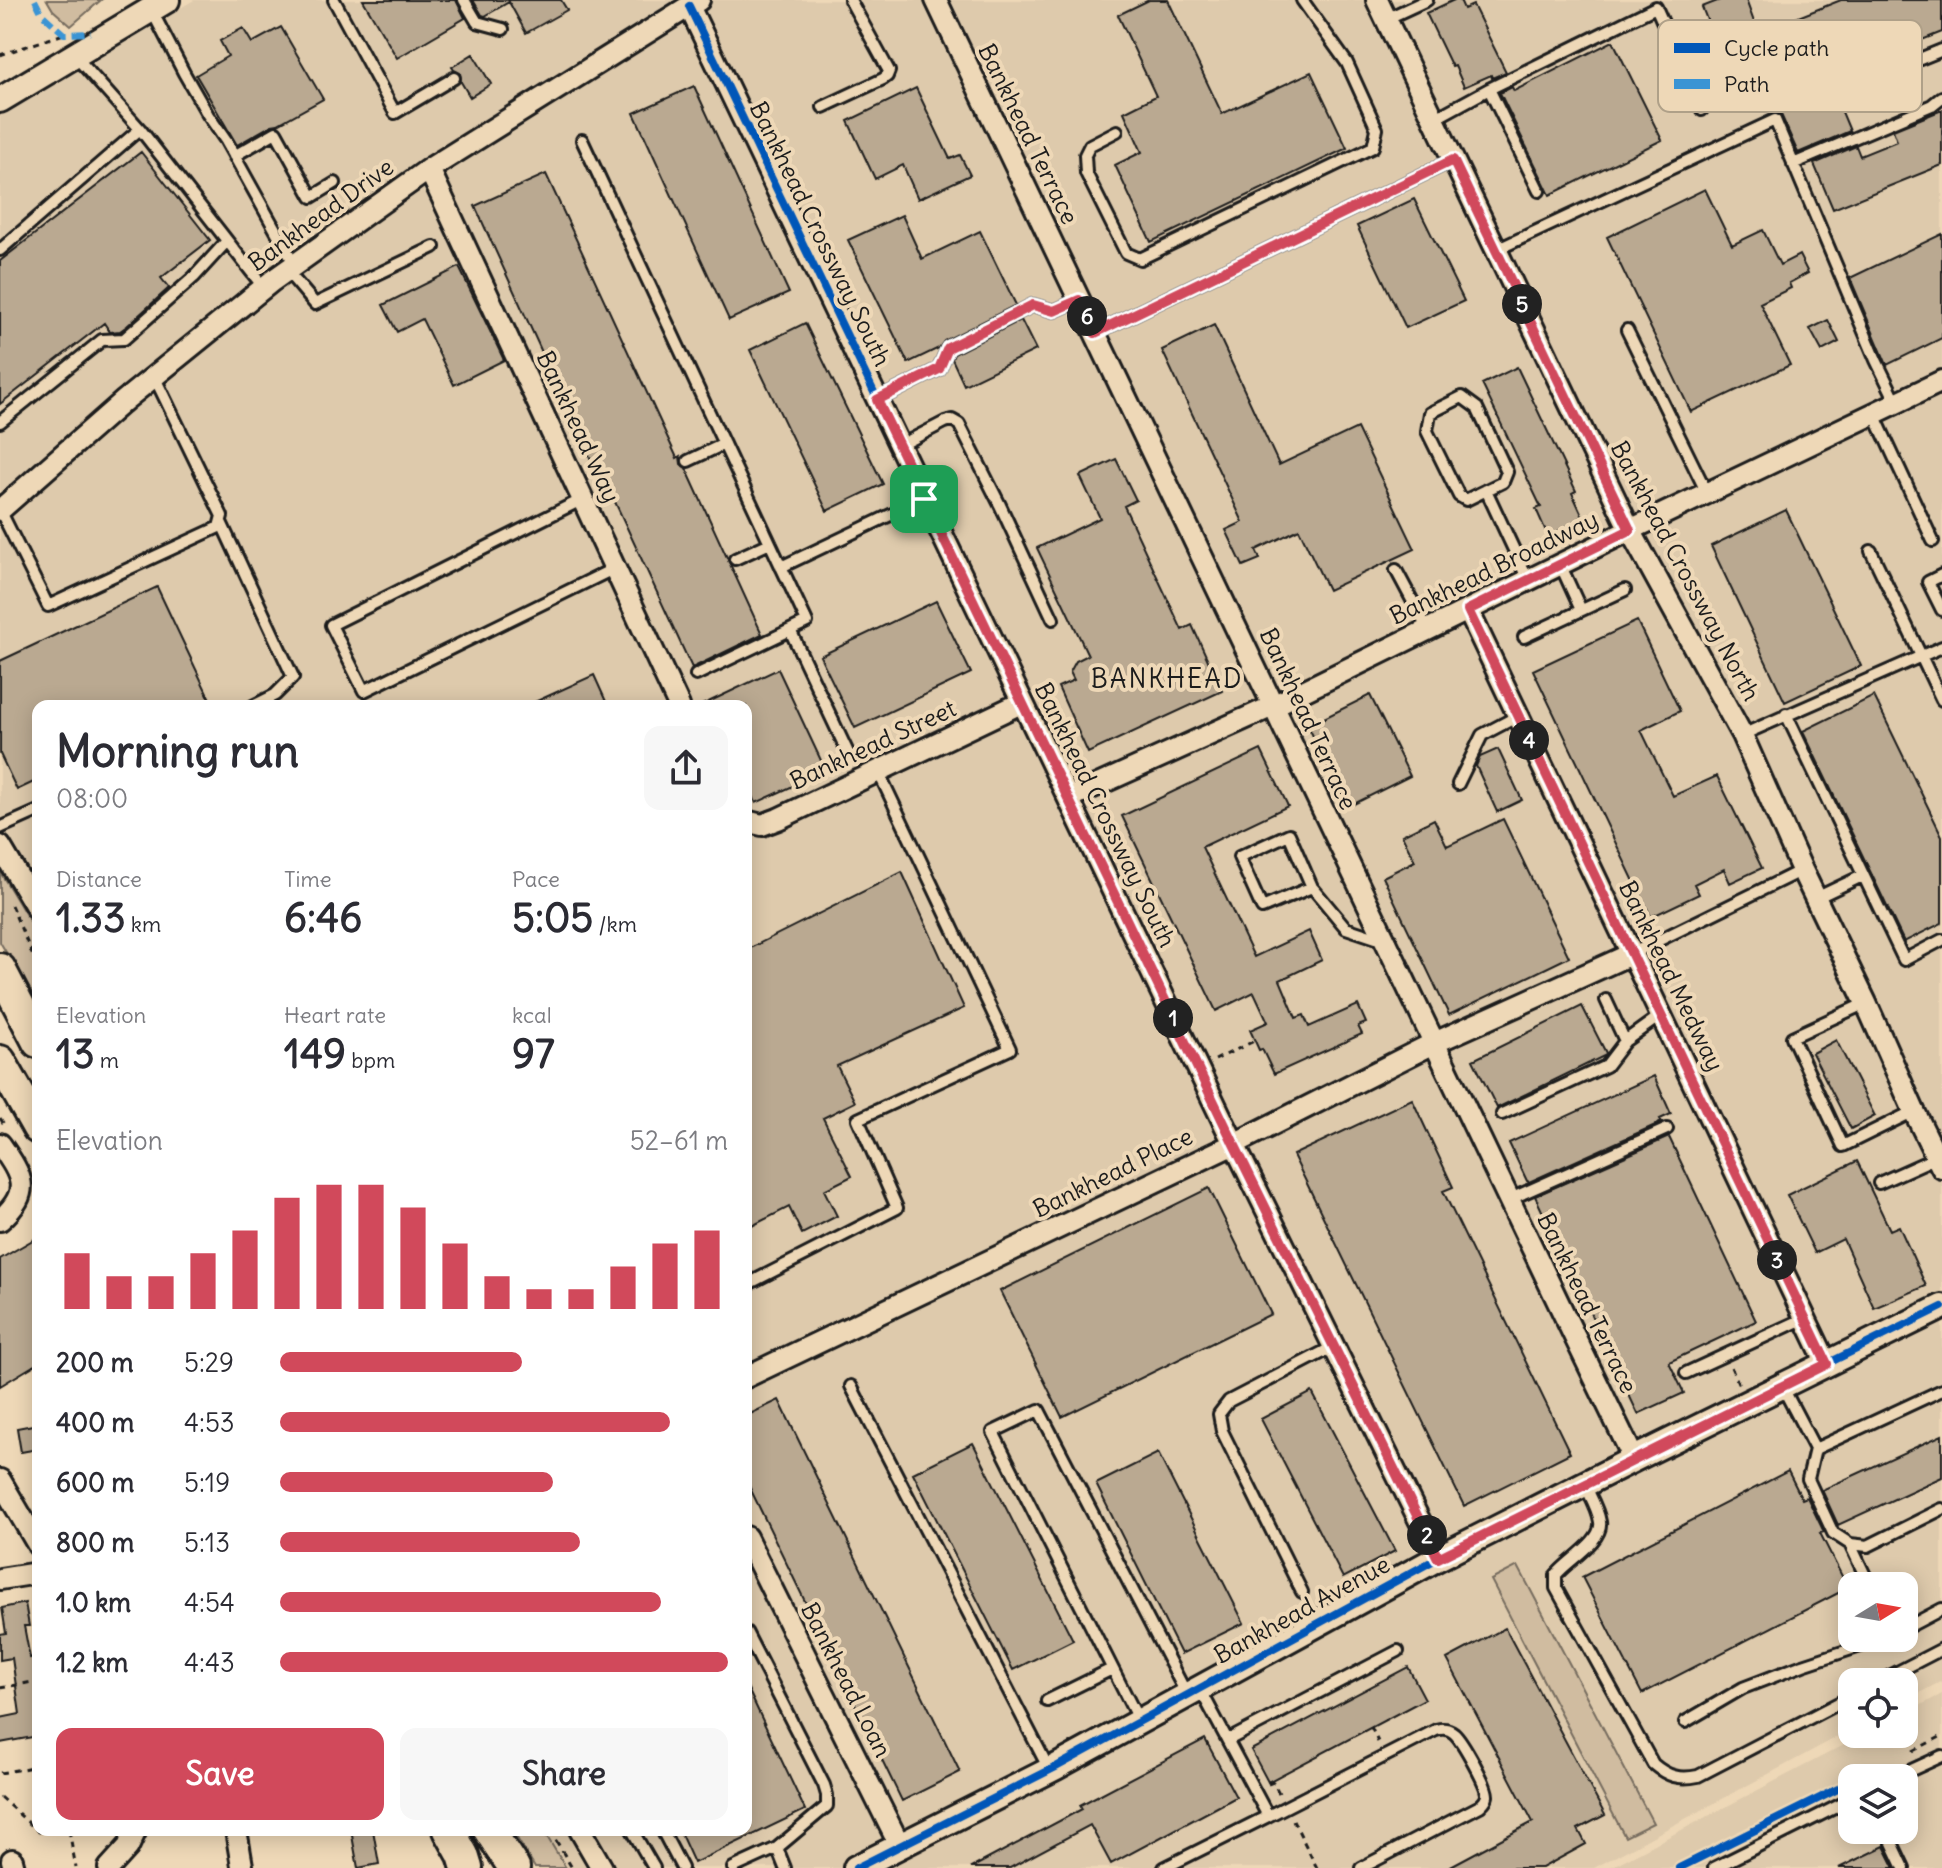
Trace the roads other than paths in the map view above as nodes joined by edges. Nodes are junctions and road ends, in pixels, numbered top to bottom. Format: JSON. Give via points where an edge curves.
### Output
{"nodes":[{"id":1,"x":334,"y":0,"type":"edge"},
{"id":2,"x":464,"y":0,"type":"edge"},
{"id":3,"x":850,"y":0,"type":"edge"},
{"id":4,"x":936,"y":0,"type":"edge"},
{"id":5,"x":1302,"y":0,"type":"edge"},
{"id":6,"x":1427,"y":0,"type":"edge"},
{"id":7,"x":694,"y":3,"type":"edge"},
{"id":8,"x":159,"y":5,"type":"edge"},
{"id":9,"x":1382,"y":9,"type":"edge"},
{"id":10,"x":1662,"y":20,"type":"edge"},
{"id":11,"x":503,"y":29,"type":"dead end"},
{"id":12,"x":70,"y":44,"type":"junction"},
{"id":13,"x":1942,"y":50,"type":"edge"},
{"id":14,"x":1922,"y":58,"type":"edge"},
{"id":15,"x":454,"y":78,"type":"dead end"},
{"id":16,"x":1489,"y":89,"type":"junction"},
{"id":17,"x":1942,"y":97,"type":"edge"},
{"id":18,"x":0,"y":100,"type":"edge"},
{"id":19,"x":823,"y":107,"type":"dead end"},
{"id":20,"x":1922,"y":109,"type":"edge"},
{"id":21,"x":1916,"y":112,"type":"edge"},
{"id":22,"x":1434,"y":119,"type":"junction"},
{"id":23,"x":140,"y":129,"type":"junction"},
{"id":24,"x":1117,"y":131,"type":"dead end"},
{"id":25,"x":582,"y":140,"type":"dead end"},
{"id":26,"x":234,"y":156,"type":"junction"},
{"id":27,"x":1453,"y":160,"type":"junction"},
{"id":28,"x":1793,"y":164,"type":"junction"},
{"id":29,"x":429,"y":169,"type":"junction"},
{"id":30,"x":335,"y":183,"type":"dead end"},
{"id":31,"x":1539,"y":191,"type":"dead end"},
{"id":32,"x":227,"y":241,"type":"junction"},
{"id":33,"x":434,"y":247,"type":"dead end"},
{"id":34,"x":0,"y":250,"type":"edge"},
{"id":35,"x":1496,"y":250,"type":"junction"},
{"id":36,"x":291,"y":268,"type":"junction"},
{"id":37,"x":264,"y":288,"type":"junction"},
{"id":38,"x":1079,"y":300,"type":"junction"},
{"id":39,"x":1627,"y":330,"type":"dead end"},
{"id":40,"x":1095,"y":333,"type":"junction"},
{"id":41,"x":154,"y":376,"type":"junction"},
{"id":42,"x":1942,"y":381,"type":"edge"},
{"id":43,"x":877,"y":400,"type":"junction"},
{"id":44,"x":1897,"y":403,"type":"junction"},
{"id":45,"x":1874,"y":414,"type":"junction"},
{"id":46,"x":0,"y":422,"type":"edge"},
{"id":47,"x":724,"y":444,"type":"junction"},
{"id":48,"x":899,"y":446,"type":"junction"},
{"id":49,"x":688,"y":461,"type":"dead end"},
{"id":50,"x":1486,"y":490,"type":"junction"},
{"id":51,"x":1707,"y":493,"type":"junction"},
{"id":52,"x":583,"y":499,"type":"junction"},
{"id":53,"x":924,"y":499,"type":"junction"},
{"id":54,"x":0,"y":510,"type":"edge"},
{"id":55,"x":221,"y":522,"type":"junction"},
{"id":56,"x":1630,"y":530,"type":"junction"},
{"id":57,"x":1933,"y":541,"type":"dead end"},
{"id":58,"x":770,"y":543,"type":"junction"},
{"id":59,"x":1871,"y":551,"type":"dead end"},
{"id":60,"x":735,"y":559,"type":"dead end"},
{"id":61,"x":1560,"y":564,"type":"junction"},
{"id":62,"x":781,"y":567,"type":"junction"},
{"id":63,"x":615,"y":568,"type":"junction"},
{"id":64,"x":1396,"y":570,"type":"dead end"},
{"id":65,"x":1942,"y":575,"type":"edge"},
{"id":66,"x":1528,"y":580,"type":"junction"},
{"id":67,"x":1625,"y":590,"type":"dead end"},
{"id":68,"x":1468,"y":610,"type":"junction"},
{"id":69,"x":1581,"y":610,"type":"junction"},
{"id":70,"x":1942,"y":610,"type":"edge"},
{"id":71,"x":1053,"y":619,"type":"dead end"},
{"id":72,"x":790,"y":630,"type":"junction"},
{"id":73,"x":1428,"y":630,"type":"junction"},
{"id":74,"x":1524,"y":637,"type":"dead end"},
{"id":75,"x":1942,"y":647,"type":"edge"},
{"id":76,"x":1922,"y":656,"type":"junction"},
{"id":77,"x":696,"y":675,"type":"dead end"},
{"id":78,"x":265,"y":700,"type":"edge"},
{"id":79,"x":676,"y":700,"type":"edge"},
{"id":80,"x":1942,"y":700,"type":"edge"},
{"id":81,"x":1021,"y":703,"type":"junction"},
{"id":82,"x":1273,"y":706,"type":"junction"},
{"id":83,"x":1786,"y":714,"type":"junction"},
{"id":84,"x":1518,"y":716,"type":"junction"},
{"id":85,"x":1742,"y":735,"type":"junction"},
{"id":86,"x":849,"y":755,"type":"dead end"},
{"id":87,"x":878,"y":771,"type":"junction"},
{"id":88,"x":1458,"y":784,"type":"dead end"},
{"id":89,"x":1069,"y":798,"type":"junction"},
{"id":90,"x":32,"y":814,"type":"edge"},
{"id":91,"x":752,"y":822,"type":"edge"},
{"id":92,"x":0,"y":828,"type":"edge"},
{"id":93,"x":0,"y":846,"type":"edge"},
{"id":94,"x":1802,"y":870,"type":"junction"},
{"id":95,"x":1862,"y":876,"type":"junction"},
{"id":96,"x":1312,"y":887,"type":"junction"},
{"id":97,"x":1816,"y":898,"type":"junction"},
{"id":98,"x":32,"y":900,"type":"edge"},
{"id":99,"x":1384,"y":940,"type":"junction"},
{"id":100,"x":1942,"y":940,"type":"edge"},
{"id":101,"x":1631,"y":954,"type":"junction"},
{"id":102,"x":0,"y":969,"type":"edge"},
{"id":103,"x":1606,"y":1000,"type":"dead end"},
{"id":104,"x":1866,"y":1003,"type":"junction"},
{"id":105,"x":1661,"y":1015,"type":"junction"},
{"id":106,"x":32,"y":1030,"type":"edge"},
{"id":107,"x":1625,"y":1041,"type":"junction"},
{"id":108,"x":1432,"y":1044,"type":"junction"},
{"id":109,"x":0,"y":1061,"type":"edge"},
{"id":110,"x":1914,"y":1111,"type":"junction"},
{"id":111,"x":1502,"y":1114,"type":"dead end"},
{"id":112,"x":32,"y":1117,"type":"edge"},
{"id":113,"x":1667,"y":1129,"type":"dead end"},
{"id":114,"x":0,"y":1144,"type":"edge"},
{"id":115,"x":1234,"y":1144,"type":"junction"},
{"id":116,"x":1939,"y":1162,"type":"edge"},
{"id":117,"x":1879,"y":1183,"type":"dead end"},
{"id":118,"x":1508,"y":1200,"type":"junction"},
{"id":119,"x":0,"y":1220,"type":"edge"},
{"id":120,"x":752,"y":1282,"type":"edge"},
{"id":121,"x":1942,"y":1307,"type":"edge"},
{"id":122,"x":1805,"y":1318,"type":"junction"},
{"id":123,"x":1333,"y":1347,"type":"junction"},
{"id":124,"x":1827,"y":1364,"type":"junction"},
{"id":125,"x":1686,"y":1373,"type":"dead end"},
{"id":126,"x":752,"y":1374,"type":"edge"},
{"id":127,"x":851,"y":1386,"type":"dead end"},
{"id":128,"x":1782,"y":1386,"type":"junction"},
{"id":129,"x":1942,"y":1390,"type":"edge"},
{"id":130,"x":1815,"y":1449,"type":"junction"},
{"id":131,"x":1634,"y":1459,"type":"junction"},
{"id":132,"x":0,"y":1480,"type":"edge"},
{"id":133,"x":1584,"y":1484,"type":"junction"},
{"id":134,"x":1942,"y":1509,"type":"edge"},
{"id":135,"x":32,"y":1535,"type":"edge"},
{"id":136,"x":1850,"y":1544,"type":"junction"},
{"id":137,"x":752,"y":1549,"type":"edge"},
{"id":138,"x":1438,"y":1558,"type":"junction"},
{"id":139,"x":1863,"y":1572,"type":"edge"},
{"id":140,"x":32,"y":1574,"type":"edge"},
{"id":141,"x":0,"y":1579,"type":"edge"},
{"id":142,"x":1302,"y":1592,"type":"dead end"},
{"id":143,"x":1942,"y":1609,"type":"edge"},
{"id":144,"x":1918,"y":1622,"type":"edge"},
{"id":145,"x":752,"y":1644,"type":"edge"},
{"id":146,"x":1942,"y":1649,"type":"edge"},
{"id":147,"x":1398,"y":1651,"type":"dead end"},
{"id":148,"x":1842,"y":1652,"type":"edge"},
{"id":149,"x":1905,"y":1668,"type":"edge"},
{"id":150,"x":1112,"y":1669,"type":"junction"},
{"id":151,"x":1193,"y":1692,"type":"junction"},
{"id":152,"x":1047,"y":1701,"type":"dead end"},
{"id":153,"x":1838,"y":1703,"type":"edge"},
{"id":154,"x":1139,"y":1721,"type":"junction"},
{"id":155,"x":1685,"y":1722,"type":"dead end"},
{"id":156,"x":1228,"y":1740,"type":"junction"},
{"id":157,"x":1942,"y":1756,"type":"edge"},
{"id":158,"x":1918,"y":1767,"type":"edge"},
{"id":159,"x":1050,"y":1770,"type":"junction"},
{"id":160,"x":1838,"y":1806,"type":"edge"},
{"id":161,"x":1268,"y":1816,"type":"junction"},
{"id":162,"x":133,"y":1836,"type":"edge"},
{"id":163,"x":237,"y":1836,"type":"edge"},
{"id":164,"x":452,"y":1836,"type":"edge"},
{"id":165,"x":493,"y":1836,"type":"edge"},
{"id":166,"x":583,"y":1836,"type":"edge"},
{"id":167,"x":635,"y":1836,"type":"edge"},
{"id":168,"x":665,"y":1836,"type":"edge"},
{"id":169,"x":1893,"y":1844,"type":"edge"},
{"id":170,"x":900,"y":1846,"type":"junction"},
{"id":171,"x":777,"y":1848,"type":"junction"},
{"id":172,"x":242,"y":1866,"type":"dead end"},
{"id":173,"x":109,"y":1868,"type":"edge"},
{"id":174,"x":467,"y":1868,"type":"edge"},
{"id":175,"x":514,"y":1868,"type":"edge"},
{"id":176,"x":602,"y":1868,"type":"edge"},
{"id":177,"x":654,"y":1868,"type":"edge"},
{"id":178,"x":682,"y":1868,"type":"edge"},
{"id":179,"x":733,"y":1868,"type":"edge"},
{"id":180,"x":785,"y":1868,"type":"edge"},
{"id":181,"x":856,"y":1868,"type":"edge"},
{"id":182,"x":1164,"y":1868,"type":"edge"},
{"id":183,"x":1361,"y":1868,"type":"edge"},
{"id":184,"x":1714,"y":1868,"type":"edge"},
{"id":185,"x":1904,"y":1868,"type":"edge"}],
"edges":[{"from":1,"to":15,"type":"lane","via":[[395,113]]},
{"from":2,"to":11,"type":"lane","via":[[477,22]]},
{"from":3,"to":19,"type":"lane","via":[[889,71]]},
{"from":4,"to":38,"type":"street","name":"Bankhead Terrace"},
{"from":5,"to":24,"type":"lane","via":[[1347,63],[1377,129],[1373,147],[1140,259],[1126,253],[1086,173],[1090,145]]},
{"from":6,"to":9,"type":"lane"},
{"from":7,"to":29,"type":"street","name":"Bankhead Drive"},
{"from":7,"to":43,"type":"street","name":"Bankhead Crossway South"},
{"from":8,"to":12,"type":"street"},
{"from":8,"to":26,"type":"lane","via":[[190,83]]},
{"from":9,"to":22,"type":"street","name":"Bankhead Crossway North"},
{"from":10,"to":16,"type":"lane","via":[[1656,7]]},
{"from":12,"to":18,"type":"street"},
{"from":12,"to":23,"type":"lane"},
{"from":13,"to":14,"type":"lane"},
{"from":16,"to":22,"type":"lane"},
{"from":16,"to":31,"type":"lane"},
{"from":17,"to":20,"type":"lane"},
{"from":21,"to":28,"type":"lane"},
{"from":22,"to":27,"type":"street","name":"Bankhead Crossway North"},
{"from":23,"to":32,"type":"lane"},
{"from":23,"to":34,"type":"lane"},
{"from":25,"to":47,"type":"lane"},
{"from":26,"to":30,"type":"lane","via":[[276,132],[312,197]]},
{"from":26,"to":36,"type":"lane"},
{"from":27,"to":35,"type":"street","name":"Bankhead Crossway North"},
{"from":27,"to":40,"type":"lane"},
{"from":28,"to":35,"type":"lane","via":[[1775,120]]},
{"from":28,"to":44,"type":"lane"},
{"from":29,"to":36,"type":"street","name":"Bankhead Drive"},
{"from":29,"to":52,"type":"street","name":"Bankhead Way"},
{"from":32,"to":37,"type":"lane"},
{"from":32,"to":46,"type":"lane","via":[[124,339],[102,340]]},
{"from":33,"to":36,"type":"lane","via":[[315,304]]},
{"from":35,"to":56,"type":"street","name":"Bankhead Crossway North"},
{"from":36,"to":37,"type":"street","name":"Bankhead Drive"},
{"from":37,"to":41,"type":"street","name":"Bankhead Drive"},
{"from":38,"to":40,"type":"street","name":"Bankhead Terrace"},
{"from":38,"to":43,"type":"lane","via":[[1054,311],[1033,305],[948,348],[939,369]]},
{"from":39,"to":51,"type":"lane"},
{"from":40,"to":82,"type":"street","name":"Bankhead Terrace"},
{"from":41,"to":54,"type":"street","name":"Bankhead Drive"},
{"from":41,"to":55,"type":"lane"},
{"from":42,"to":44,"type":"street","name":"Bankhead Broadway"},
{"from":43,"to":48,"type":"street","name":"Bankhead Crossway South"},
{"from":44,"to":45,"type":"street","name":"Bankhead Broadway"},
{"from":45,"to":51,"type":"street","name":"Bankhead Broadway"},
{"from":45,"to":57,"type":"lane"},
{"from":47,"to":49,"type":"lane"},
{"from":47,"to":58,"type":"lane"},
{"from":48,"to":53,"type":"street","name":"Bankhead Crossway South"},
{"from":48,"to":71,"type":"lane","via":[[945,422],[959,424]]},
{"from":50,"to":50,"type":"lane","via":[[1503,482],[1507,472],[1477,408],[1462,397],[1430,413],[1427,431],[1459,496],[1466,500]]},
{"from":50,"to":66,"type":"lane"},
{"from":51,"to":56,"type":"street","name":"Bankhead Broadway"},
{"from":52,"to":63,"type":"street","name":"Bankhead Way"},
{"from":52,"to":63,"type":"lane","via":[[331,625],[364,691]]},
{"from":53,"to":62,"type":"lane"},
{"from":53,"to":81,"type":"street","name":"Bankhead Crossway South"},
{"from":54,"to":55,"type":"lane","via":[[48,606]]},
{"from":55,"to":78,"type":"lane","via":[[293,677]]},
{"from":56,"to":61,"type":"street","name":"Bankhead Broadway"},
{"from":56,"to":85,"type":"street","name":"Bankhead Crossway North"},
{"from":58,"to":60,"type":"lane"},
{"from":58,"to":62,"type":"lane"},
{"from":59,"to":76,"type":"lane"},
{"from":61,"to":66,"type":"street","name":"Bankhead Broadway"},
{"from":61,"to":69,"type":"lane"},
{"from":62,"to":72,"type":"lane","via":[[807,622]]},
{"from":63,"to":79,"type":"street","name":"Bankhead Way"},
{"from":64,"to":73,"type":"lane"},
{"from":65,"to":70,"type":"lane","via":[[1928,582]]},
{"from":66,"to":68,"type":"street","name":"Bankhead Broadway"},
{"from":67,"to":69,"type":"lane"},
{"from":68,"to":73,"type":"street","name":"Bankhead Broadway"},
{"from":68,"to":84,"type":"street","name":"Bankhead Medway"},
{"from":69,"to":74,"type":"lane"},
{"from":72,"to":77,"type":"lane"},
{"from":72,"to":86,"type":"lane"},
{"from":73,"to":82,"type":"street","name":"Bankhead Broadway"},
{"from":75,"to":76,"type":"lane"},
{"from":76,"to":80,"type":"lane"},
{"from":76,"to":83,"type":"lane"},
{"from":81,"to":87,"type":"street","name":"Bankhead Street"},
{"from":81,"to":89,"type":"street","name":"Bankhead Crossway South"},
{"from":82,"to":89,"type":"street","name":"Bankhead Broadway"},
{"from":82,"to":99,"type":"street","name":"Bankhead Terrace"},
{"from":83,"to":85,"type":"lane"},
{"from":83,"to":95,"type":"lane"},
{"from":84,"to":88,"type":"lane","via":[[1482,735]]},
{"from":84,"to":101,"type":"street","name":"Bankhead Medway"},
{"from":85,"to":94,"type":"street","name":"Bankhead Crossway North"},
{"from":87,"to":91,"type":"street","name":"Bankhead Street","via":[[762,825]]},
{"from":87,"to":120,"type":"lane","via":[[1010,1049],[858,1119],[897,1208]]},
{"from":89,"to":115,"type":"street","name":"Bankhead Crossway South"},
{"from":90,"to":92,"type":"lane"},
{"from":93,"to":98,"type":"street"},
{"from":94,"to":97,"type":"street","name":"Bankhead Crossway North"},
{"from":94,"to":101,"type":"lane"},
{"from":95,"to":97,"type":"lane"},
{"from":95,"to":100,"type":"lane","via":[[1904,960]]},
{"from":96,"to":96,"type":"lane","via":[[1289,834],[1239,857],[1262,908]]},
{"from":96,"to":99,"type":"lane","via":[[1346,928]]},
{"from":97,"to":104,"type":"street","name":"Bankhead Crossway North"},
{"from":99,"to":108,"type":"street","name":"Bankhead Terrace"},
{"from":101,"to":105,"type":"street","name":"Bankhead Medway"},
{"from":101,"to":108,"type":"street","name":"Bankhead Place"},
{"from":102,"to":106,"type":"main road"},
{"from":103,"to":107,"type":"lane"},
{"from":104,"to":110,"type":"street","name":"Bankhead Crossway North"},
{"from":104,"to":110,"type":"lane","via":[[1792,1037],[1843,1146]]},
{"from":105,"to":107,"type":"lane"},
{"from":105,"to":122,"type":"street","name":"Bankhead Medway"},
{"from":107,"to":111,"type":"lane","via":[[1606,1066]]},
{"from":108,"to":115,"type":"street","name":"Bankhead Place"},
{"from":108,"to":118,"type":"street","name":"Bankhead Terrace"},
{"from":109,"to":112,"type":"main road"},
{"from":110,"to":116,"type":"street","name":"Bankhead Crossway North"},
{"from":113,"to":118,"type":"lane"},
{"from":114,"to":119,"type":"street","via":[[21,1187],[19,1200]]},
{"from":115,"to":123,"type":"street","name":"Bankhead Crossway South"},
{"from":115,"to":126,"type":"street","name":"Bankhead Place"},
{"from":116,"to":117,"type":"lane"},
{"from":118,"to":131,"type":"street","name":"Bankhead Terrace"},
{"from":121,"to":124,"type":"street","name":"Bankhead Avenue"},
{"from":122,"to":124,"type":"street","name":"Bankhead Medway"},
{"from":122,"to":125,"type":"lane"},
{"from":123,"to":138,"type":"street","name":"Bankhead Crossway South"},
{"from":123,"to":142,"type":"lane","via":[[1229,1401],[1219,1414],[1222,1431]]},
{"from":124,"to":128,"type":"street","name":"Bankhead Avenue"},
{"from":127,"to":159,"type":"lane"},
{"from":128,"to":130,"type":"lane"},
{"from":128,"to":131,"type":"street","name":"Bankhead Avenue"},
{"from":129,"to":130,"type":"lane"},
{"from":130,"to":136,"type":"lane","via":[[1808,1479],[1833,1533]]},
{"from":131,"to":133,"type":"street","name":"Bankhead Avenue"},
{"from":132,"to":135,"type":"street"},
{"from":133,"to":138,"type":"street","name":"Bankhead Avenue"},
{"from":133,"to":153,"type":"lane","via":[[1601,1528],[1598,1537],[1556,1575],[1556,1588],[1653,1764],[1663,1773],[1698,1776]]},
{"from":134,"to":136,"type":"lane","via":[[1868,1546]]},
{"from":136,"to":139,"type":"lane"},
{"from":137,"to":170,"type":"street","name":"Bankhead Loan"},
{"from":138,"to":151,"type":"street","name":"Bankhead Avenue"},
{"from":140,"to":141,"type":"street"},
{"from":143,"to":144,"type":"lane"},
{"from":145,"to":171,"type":"lane","via":[[827,1795],[827,1806]]},
{"from":146,"to":149,"type":"lane"},
{"from":147,"to":156,"type":"lane"},
{"from":148,"to":155,"type":"lane","via":[[1743,1688]]},
{"from":150,"to":151,"type":"lane","via":[[993,1432],[1039,1410]]},
{"from":150,"to":152,"type":"lane"},
{"from":150,"to":154,"type":"lane"},
{"from":151,"to":154,"type":"street","name":"Bankhead Avenue"},
{"from":151,"to":156,"type":"lane"},
{"from":154,"to":159,"type":"street","name":"Bankhead Avenue"},
{"from":156,"to":161,"type":"lane"},
{"from":157,"to":158,"type":"lane"},
{"from":159,"to":170,"type":"street","name":"Bankhead Avenue"},
{"from":160,"to":184,"type":"lane"},
{"from":161,"to":182,"type":"lane"},
{"from":161,"to":183,"type":"lane","via":[[1436,1730],[1451,1731],[1485,1786],[1485,1801]]},
{"from":162,"to":173,"type":"street"},
{"from":163,"to":172,"type":"street"},
{"from":164,"to":174,"type":"main road"},
{"from":165,"to":175,"type":"main road"},
{"from":166,"to":176,"type":"street"},
{"from":167,"to":177,"type":"lane"},
{"from":168,"to":178,"type":"lane"},
{"from":169,"to":185,"type":"lane"},
{"from":170,"to":181,"type":"street","name":"Bankhead Avenue"},
{"from":171,"to":179,"type":"lane"},
{"from":171,"to":180,"type":"lane"}]}
